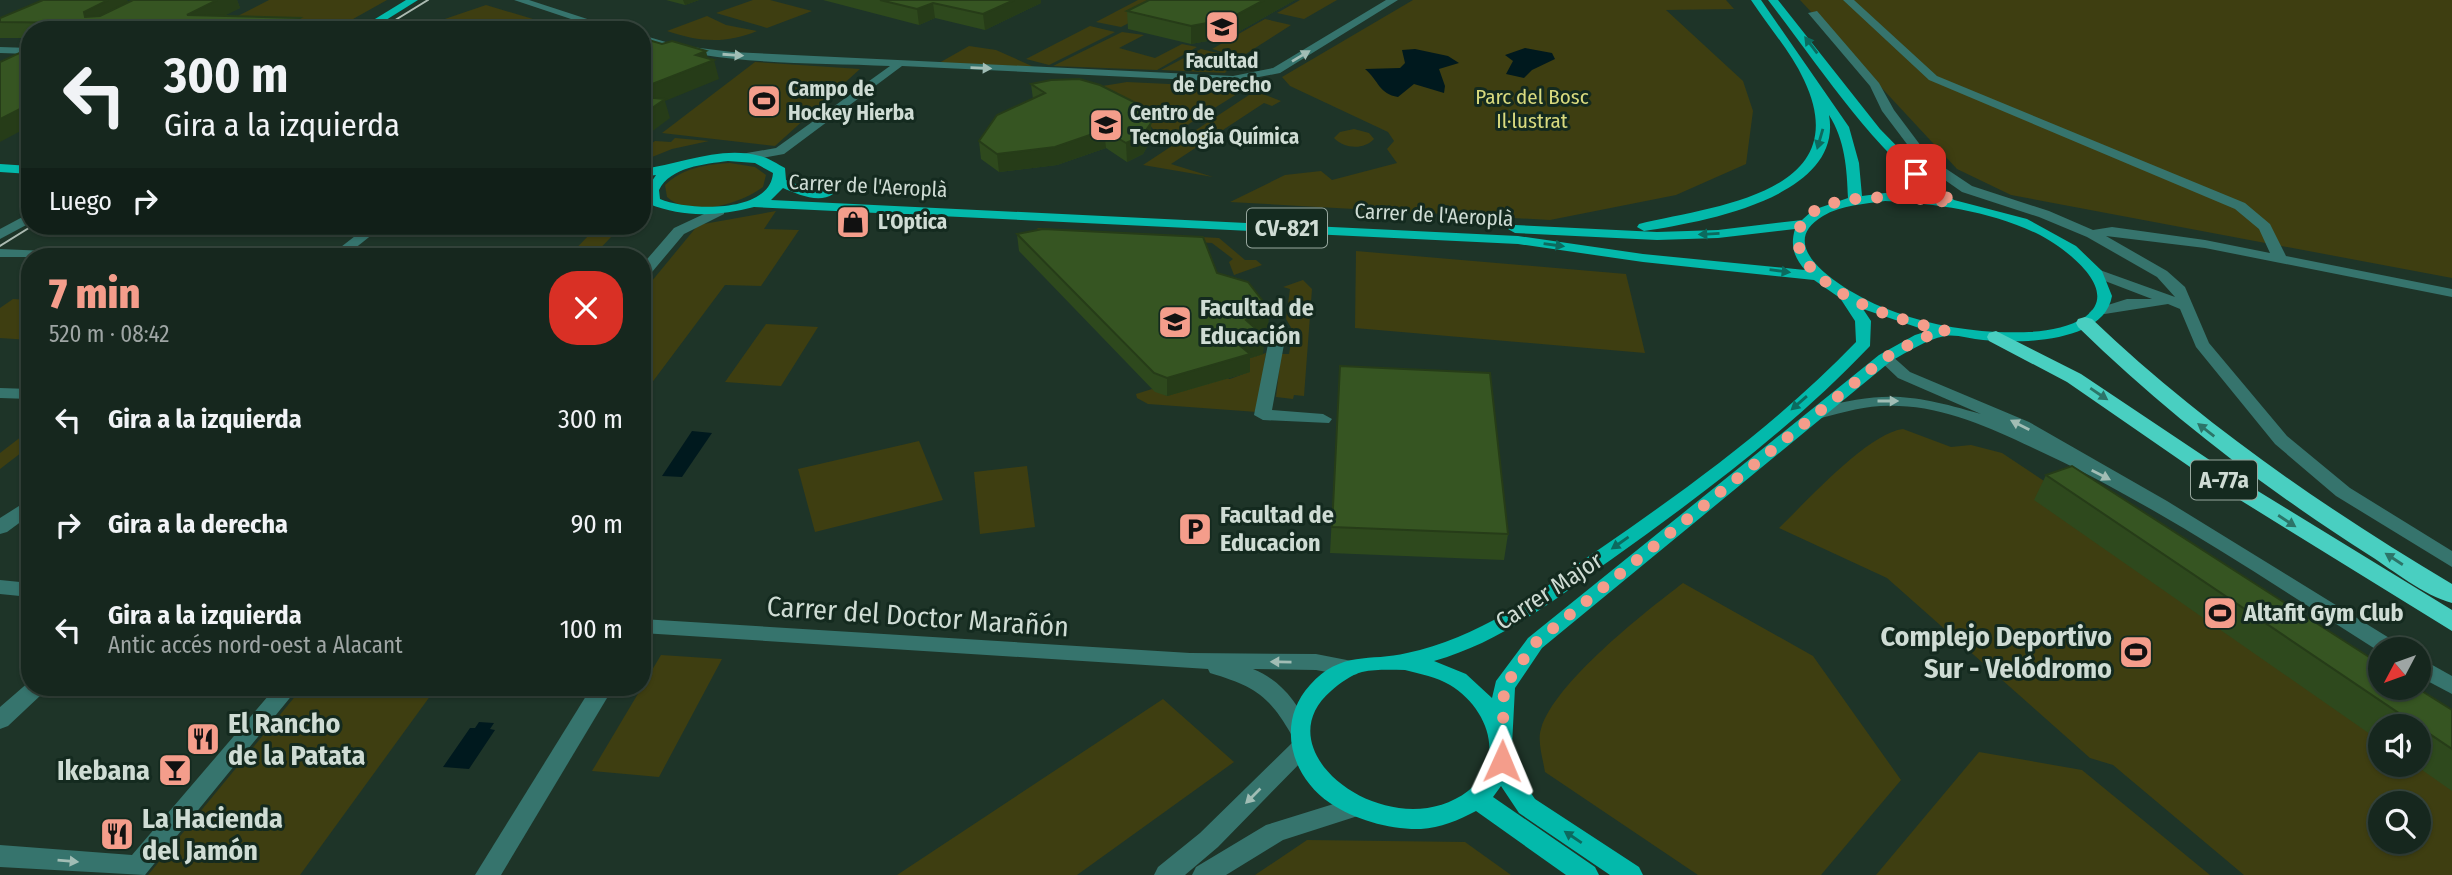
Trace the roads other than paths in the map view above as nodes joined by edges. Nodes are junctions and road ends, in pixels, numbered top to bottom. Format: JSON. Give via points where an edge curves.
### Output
{"nodes":[{"id":1,"x":400,"y":0,"type":"edge"},
{"id":2,"x":413,"y":0,"type":"edge"},
{"id":3,"x":519,"y":0,"type":"edge"},
{"id":4,"x":1393,"y":0,"type":"edge"},
{"id":5,"x":1756,"y":0,"type":"edge"},
{"id":6,"x":1773,"y":0,"type":"edge"},
{"id":7,"x":1848,"y":0,"type":"edge"},
{"id":8,"x":1813,"y":13,"type":"dead end"},
{"id":9,"x":365,"y":21,"type":"edge"},
{"id":10,"x":377,"y":21,"type":"edge"},
{"id":11,"x":586,"y":21,"type":"edge"},
{"id":12,"x":651,"y":40,"type":"edge"},
{"id":13,"x":0,"y":51,"type":"edge"},
{"id":14,"x":21,"y":51,"type":"edge"},
{"id":15,"x":898,"y":65,"type":"junction"},
{"id":16,"x":913,"y":65,"type":"junction"},
{"id":17,"x":1808,"y":74,"type":"junction"},
{"id":18,"x":744,"y":157,"type":"junction"},
{"id":19,"x":0,"y":158,"type":"edge"},
{"id":20,"x":21,"y":159,"type":"edge"},
{"id":21,"x":0,"y":167,"type":"edge"},
{"id":22,"x":776,"y":167,"type":"junction"},
{"id":23,"x":678,"y":168,"type":"junction"},
{"id":24,"x":21,"y":169,"type":"edge"},
{"id":25,"x":651,"y":172,"type":"edge"},
{"id":26,"x":780,"y":182,"type":"junction"},
{"id":27,"x":651,"y":188,"type":"edge"},
{"id":28,"x":651,"y":197,"type":"edge"},
{"id":29,"x":1855,"y":199,"type":"junction"},
{"id":30,"x":752,"y":203,"type":"junction"},
{"id":31,"x":1954,"y":203,"type":"junction"},
{"id":32,"x":674,"y":211,"type":"junction"},
{"id":33,"x":719,"y":211,"type":"junction"},
{"id":34,"x":21,"y":222,"type":"edge"},
{"id":35,"x":1801,"y":224,"type":"junction"},
{"id":36,"x":1532,"y":230,"type":"junction"},
{"id":37,"x":679,"y":231,"type":"junction"},
{"id":38,"x":2092,"y":234,"type":"junction"},
{"id":39,"x":0,"y":235,"type":"edge"},
{"id":40,"x":364,"y":235,"type":"edge"},
{"id":41,"x":347,"y":248,"type":"edge"},
{"id":42,"x":0,"y":253,"type":"edge"},
{"id":43,"x":21,"y":254,"type":"edge"},
{"id":44,"x":2280,"y":259,"type":"junction"},
{"id":45,"x":651,"y":264,"type":"edge"},
{"id":46,"x":2097,"y":273,"type":"junction"},
{"id":47,"x":1819,"y":276,"type":"junction"},
{"id":48,"x":2452,"y":293,"type":"edge"},
{"id":49,"x":1845,"y":295,"type":"junction"},
{"id":50,"x":2186,"y":306,"type":"junction"},
{"id":51,"x":2091,"y":318,"type":"junction"},
{"id":52,"x":1946,"y":331,"type":"junction"},
{"id":53,"x":1996,"y":337,"type":"junction"},
{"id":54,"x":1277,"y":339,"type":"dead end"},
{"id":55,"x":1885,"y":358,"type":"junction"},
{"id":56,"x":0,"y":393,"type":"edge"},
{"id":57,"x":21,"y":394,"type":"edge"},
{"id":58,"x":1821,"y":413,"type":"junction"},
{"id":59,"x":1323,"y":419,"type":"dead end"},
{"id":60,"x":2160,"y":505,"type":"junction"},
{"id":61,"x":21,"y":512,"type":"edge"},
{"id":62,"x":0,"y":528,"type":"edge"},
{"id":63,"x":2452,"y":560,"type":"edge"},
{"id":64,"x":0,"y":587,"type":"edge"},
{"id":65,"x":21,"y":589,"type":"edge"},
{"id":66,"x":2452,"y":595,"type":"edge"},
{"id":67,"x":2452,"y":622,"type":"edge"},
{"id":68,"x":651,"y":627,"type":"edge"},
{"id":69,"x":2373,"y":637,"type":"edge"},
{"id":70,"x":1190,"y":661,"type":"junction"},
{"id":71,"x":1405,"y":662,"type":"junction"},
{"id":72,"x":1349,"y":668,"type":"junction"},
{"id":73,"x":2431,"y":674,"type":"edge"},
{"id":74,"x":2452,"y":686,"type":"edge"},
{"id":75,"x":26,"y":696,"type":"edge"},
{"id":76,"x":280,"y":696,"type":"edge"},
{"id":77,"x":597,"y":696,"type":"edge"},
{"id":78,"x":0,"y":720,"type":"edge"},
{"id":79,"x":1502,"y":735,"type":"junction"},
{"id":80,"x":1300,"y":738,"type":"junction"},
{"id":81,"x":1500,"y":766,"type":"junction"},
{"id":82,"x":1477,"y":799,"type":"junction"},
{"id":83,"x":1356,"y":807,"type":"junction"},
{"id":84,"x":0,"y":856,"type":"edge"},
{"id":85,"x":134,"y":871,"type":"edge"},
{"id":86,"x":488,"y":875,"type":"edge"},
{"id":87,"x":1167,"y":875,"type":"edge"},
{"id":88,"x":1205,"y":875,"type":"edge"},
{"id":89,"x":1586,"y":875,"type":"edge"},
{"id":90,"x":1630,"y":875,"type":"edge"}],
"edges":[{"from":1,"to":9,"type":"main road"},
{"from":2,"to":10,"type":"main road"},
{"from":3,"to":11,"type":"street"},
{"from":16,"to":4,"type":"street","one_way":true,"via":[[1242,78],[1276,71]]},
{"from":5,"to":17,"type":"main road"},
{"from":31,"to":6,"type":"main road","one_way":true,"via":[[1889,148]]},
{"from":7,"to":44,"type":"street","via":[[1934,78],[2240,206],[2265,227]]},
{"from":8,"to":38,"type":"street","via":[[1875,85],[1888,111],[1926,161],[1967,189]]},
{"from":12,"to":15,"type":"street","one_way":true,"via":[[701,52]]},
{"from":13,"to":14,"type":"street"},
{"from":15,"to":16,"type":"street"},
{"from":15,"to":18,"type":"street","via":[[780,151]]},
{"from":16,"to":22,"type":"street"},
{"from":17,"to":29,"type":"main road","via":[[1843,127],[1853,163]]},
{"from":17,"to":36,"type":"main road","one_way":true,"via":[[1824,124],[1822,141],[1796,176],[1771,193],[1689,220],[1606,231]]},
{"from":18,"to":22,"type":"main road"},
{"from":18,"to":23,"type":"main road"},
{"from":19,"to":20,"type":"main road"},
{"from":21,"to":24,"type":"main road"},
{"from":22,"to":26,"type":"main road"},
{"from":23,"to":25,"type":"main road"},
{"from":23,"to":27,"type":"main road"},
{"from":26,"to":30,"type":"main road","number":"CV-821"},
{"from":26,"to":36,"type":"main road","name":"Carrer de l'Aeroplà","number":"CV-821","via":[[806,192],[837,195]]},
{"from":28,"to":32,"type":"main road"},
{"from":29,"to":31,"type":"main road"},
{"from":29,"to":35,"type":"main road","via":[[1822,209]]},
{"from":30,"to":33,"type":"main road","number":"CV-821"},
{"from":30,"to":47,"type":"main road","name":"Carrer de l'Aeroplà","number":"CV-821","one_way":true,"via":[[1518,240]]},
{"from":31,"to":46,"type":"main road","via":[[2040,231],[2064,244]]},
{"from":32,"to":33,"type":"main road","number":"CV-821"},
{"from":32,"to":37,"type":"street"},
{"from":33,"to":37,"type":"street"},
{"from":34,"to":39,"type":"street"},
{"from":35,"to":36,"type":"main road","name":"Carrer de l'Aeroplà","number":"CV-821","one_way":true,"via":[[1657,236]]},
{"from":35,"to":47,"type":"main road","number":"A-77a","via":[[1797,240],[1803,258]]},
{"from":37,"to":45,"type":"street"},
{"from":38,"to":44,"type":"street","via":[[2144,234]]},
{"from":38,"to":50,"type":"street","via":[[2162,274],[2180,290]]},
{"from":40,"to":41,"type":"street"},
{"from":42,"to":43,"type":"street"},
{"from":44,"to":48,"type":"street"},
{"from":46,"to":50,"type":"street"},
{"from":46,"to":51,"type":"main road","via":[[2104,301]]},
{"from":47,"to":49,"type":"main road","number":"A-77a"},
{"from":49,"to":52,"type":"main road","number":"A-77a"},
{"from":49,"to":71,"type":"main road","name":"Carrer Major","one_way":true,"via":[[1863,321],[1864,343],[1711,480],[1514,618],[1457,647]]},
{"from":50,"to":51,"type":"street","via":[[2127,304]]},
{"from":50,"to":63,"type":"street","via":[[2202,344],[2281,440],[2343,492]]},
{"from":51,"to":53,"type":"main road","number":"A-77a","via":[[2062,332]]},
{"from":66,"to":51,"type":"highway","number":"A-77a","one_way":true,"via":[[2233,451],[2152,387]]},
{"from":52,"to":53,"type":"main road","number":"A-77a"},
{"from":52,"to":55,"type":"main road","name":"Carrer Major","via":[[1921,338]]},
{"from":53,"to":67,"type":"highway","number":"A-77a","one_way":true,"via":[[2074,378],[2227,482]]},
{"from":54,"to":59,"type":"street","via":[[1263,415]]},
{"from":55,"to":58,"type":"main road","name":"Carrer Major"},
{"from":60,"to":55,"type":"street","one_way":true,"via":[[2023,426],[1904,375]]},
{"from":56,"to":57,"type":"street"},
{"from":58,"to":60,"type":"street","one_way":true,"via":[[1870,401],[1901,401],[1952,411],[2008,430]]},
{"from":58,"to":79,"type":"main road","name":"Carrer Major","via":[[1535,643],[1504,687]]},
{"from":60,"to":69,"type":"street"},
{"from":61,"to":62,"type":"street"},
{"from":64,"to":65,"type":"street"},
{"from":68,"to":70,"type":"street","name":"Carrer del Doctor Marañón"},
{"from":72,"to":70,"type":"street","one_way":true,"via":[[1316,662]]},
{"from":70,"to":80,"type":"street","via":[[1236,672],[1271,687],[1282,696]]},
{"from":71,"to":72,"type":"main road"},
{"from":71,"to":79,"type":"main road","via":[[1440,670],[1465,684],[1489,707]]},
{"from":72,"to":80,"type":"main road","via":[[1328,679],[1307,701]]},
{"from":73,"to":74,"type":"street"},
{"from":75,"to":78,"type":"street"},
{"from":76,"to":85,"type":"street"},
{"from":77,"to":86,"type":"street"},
{"from":79,"to":81,"type":"main road"},
{"from":80,"to":83,"type":"main road","via":[[1310,768],[1329,790]]},
{"from":80,"to":87,"type":"street","one_way":true,"via":[[1209,840]]},
{"from":81,"to":82,"type":"main road","via":[[1489,788]]},
{"from":90,"to":81,"type":"main road","one_way":true,"via":[[1527,806]]},
{"from":82,"to":83,"type":"main road","via":[[1435,817],[1400,819]]},
{"from":82,"to":89,"type":"main road"},
{"from":83,"to":88,"type":"street","via":[[1275,832]]},
{"from":84,"to":85,"type":"street","one_way":true}]}
